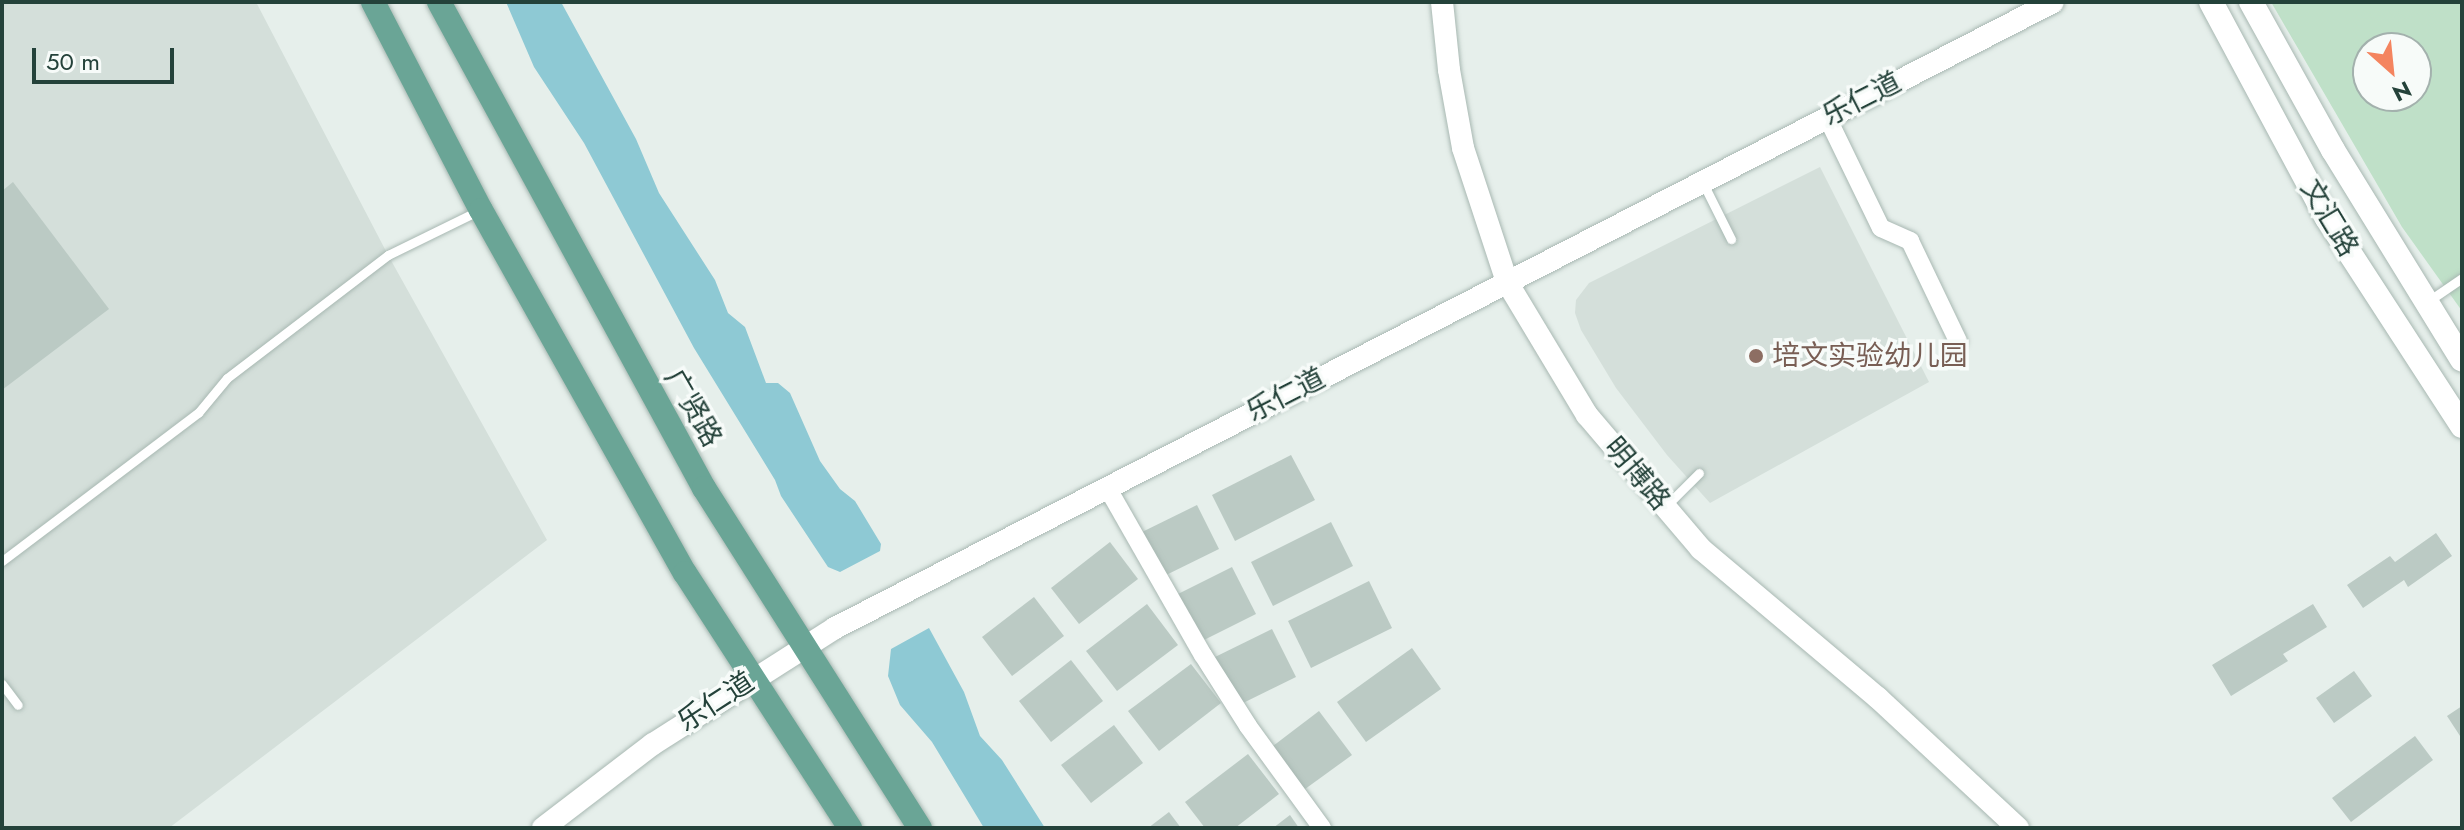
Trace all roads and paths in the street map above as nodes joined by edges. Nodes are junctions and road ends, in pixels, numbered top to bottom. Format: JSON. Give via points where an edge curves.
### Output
{"nodes":[{"id":1,"x":373,"y":2,"type":"edge"},
{"id":2,"x":439,"y":2,"type":"edge"},
{"id":3,"x":1442,"y":2,"type":"edge"},
{"id":4,"x":2053,"y":2,"type":"edge"},
{"id":5,"x":2211,"y":2,"type":"edge"},
{"id":6,"x":2251,"y":2,"type":"edge"},
{"id":7,"x":1827,"y":117,"type":"junction"},
{"id":8,"x":1702,"y":181,"type":"junction"},
{"id":9,"x":481,"y":210,"type":"junction"},
{"id":10,"x":1731,"y":239,"type":"dead end"},
{"id":11,"x":2462,"y":278,"type":"edge"},
{"id":12,"x":1507,"y":282,"type":"junction"},
{"id":13,"x":2425,"y":304,"type":"junction"},
{"id":14,"x":1958,"y":341,"type":"dead end"},
{"id":15,"x":2462,"y":360,"type":"edge"},
{"id":16,"x":2462,"y":426,"type":"edge"},
{"id":17,"x":1699,"y":473,"type":"dead end"},
{"id":18,"x":1107,"y":487,"type":"junction"},
{"id":19,"x":1665,"y":507,"type":"junction"},
{"id":20,"x":2,"y":561,"type":"edge"},
{"id":21,"x":803,"y":646,"type":"junction"},
{"id":22,"x":751,"y":679,"type":"junction"},
{"id":23,"x":2,"y":684,"type":"edge"},
{"id":24,"x":18,"y":705,"type":"dead end"},
{"id":25,"x":543,"y":828,"type":"edge"},
{"id":26,"x":850,"y":828,"type":"edge"},
{"id":27,"x":920,"y":828,"type":"edge"},
{"id":28,"x":1322,"y":828,"type":"edge"},
{"id":29,"x":2018,"y":828,"type":"edge"}],
"edges":[{"from":1,"to":9,"type":"main road"},
{"from":2,"to":21,"type":"main road","name":"广贤路","via":[[653,399]]},
{"from":3,"to":12,"type":"street","name":"明博路","via":[[1463,148]]},
{"from":4,"to":7,"type":"street","name":"乐仁道"},
{"from":5,"to":16,"type":"main road","name":"文汇路","via":[[2327,218]]},
{"from":6,"to":13,"type":"main road","name":"文汇路"},
{"from":7,"to":8,"type":"street","name":"乐仁道"},
{"from":7,"to":14,"type":"street","via":[[1881,228],[1910,241]]},
{"from":8,"to":10,"type":"lane"},
{"from":8,"to":12,"type":"street","name":"乐仁道"},
{"from":9,"to":20,"type":"lane","via":[[388,255],[227,378],[198,413]]},
{"from":9,"to":22,"type":"main road","via":[[685,573]]},
{"from":11,"to":13,"type":"lane"},
{"from":12,"to":18,"type":"street","name":"乐仁道"},
{"from":12,"to":19,"type":"street","name":"明博路","via":[[1587,415]]},
{"from":13,"to":15,"type":"main road","name":"文汇路"},
{"from":17,"to":19,"type":"lane"},
{"from":18,"to":21,"type":"street","name":"乐仁道"},
{"from":18,"to":28,"type":"street","via":[[1203,655]]},
{"from":19,"to":29,"type":"street","name":"明博路","via":[[1701,549],[1878,698]]},
{"from":21,"to":22,"type":"street","name":"乐仁道"},
{"from":21,"to":27,"type":"main road","name":"广贤路"},
{"from":22,"to":25,"type":"street","name":"乐仁道","via":[[653,744]]},
{"from":22,"to":26,"type":"main road"},
{"from":23,"to":24,"type":"lane"}]}
